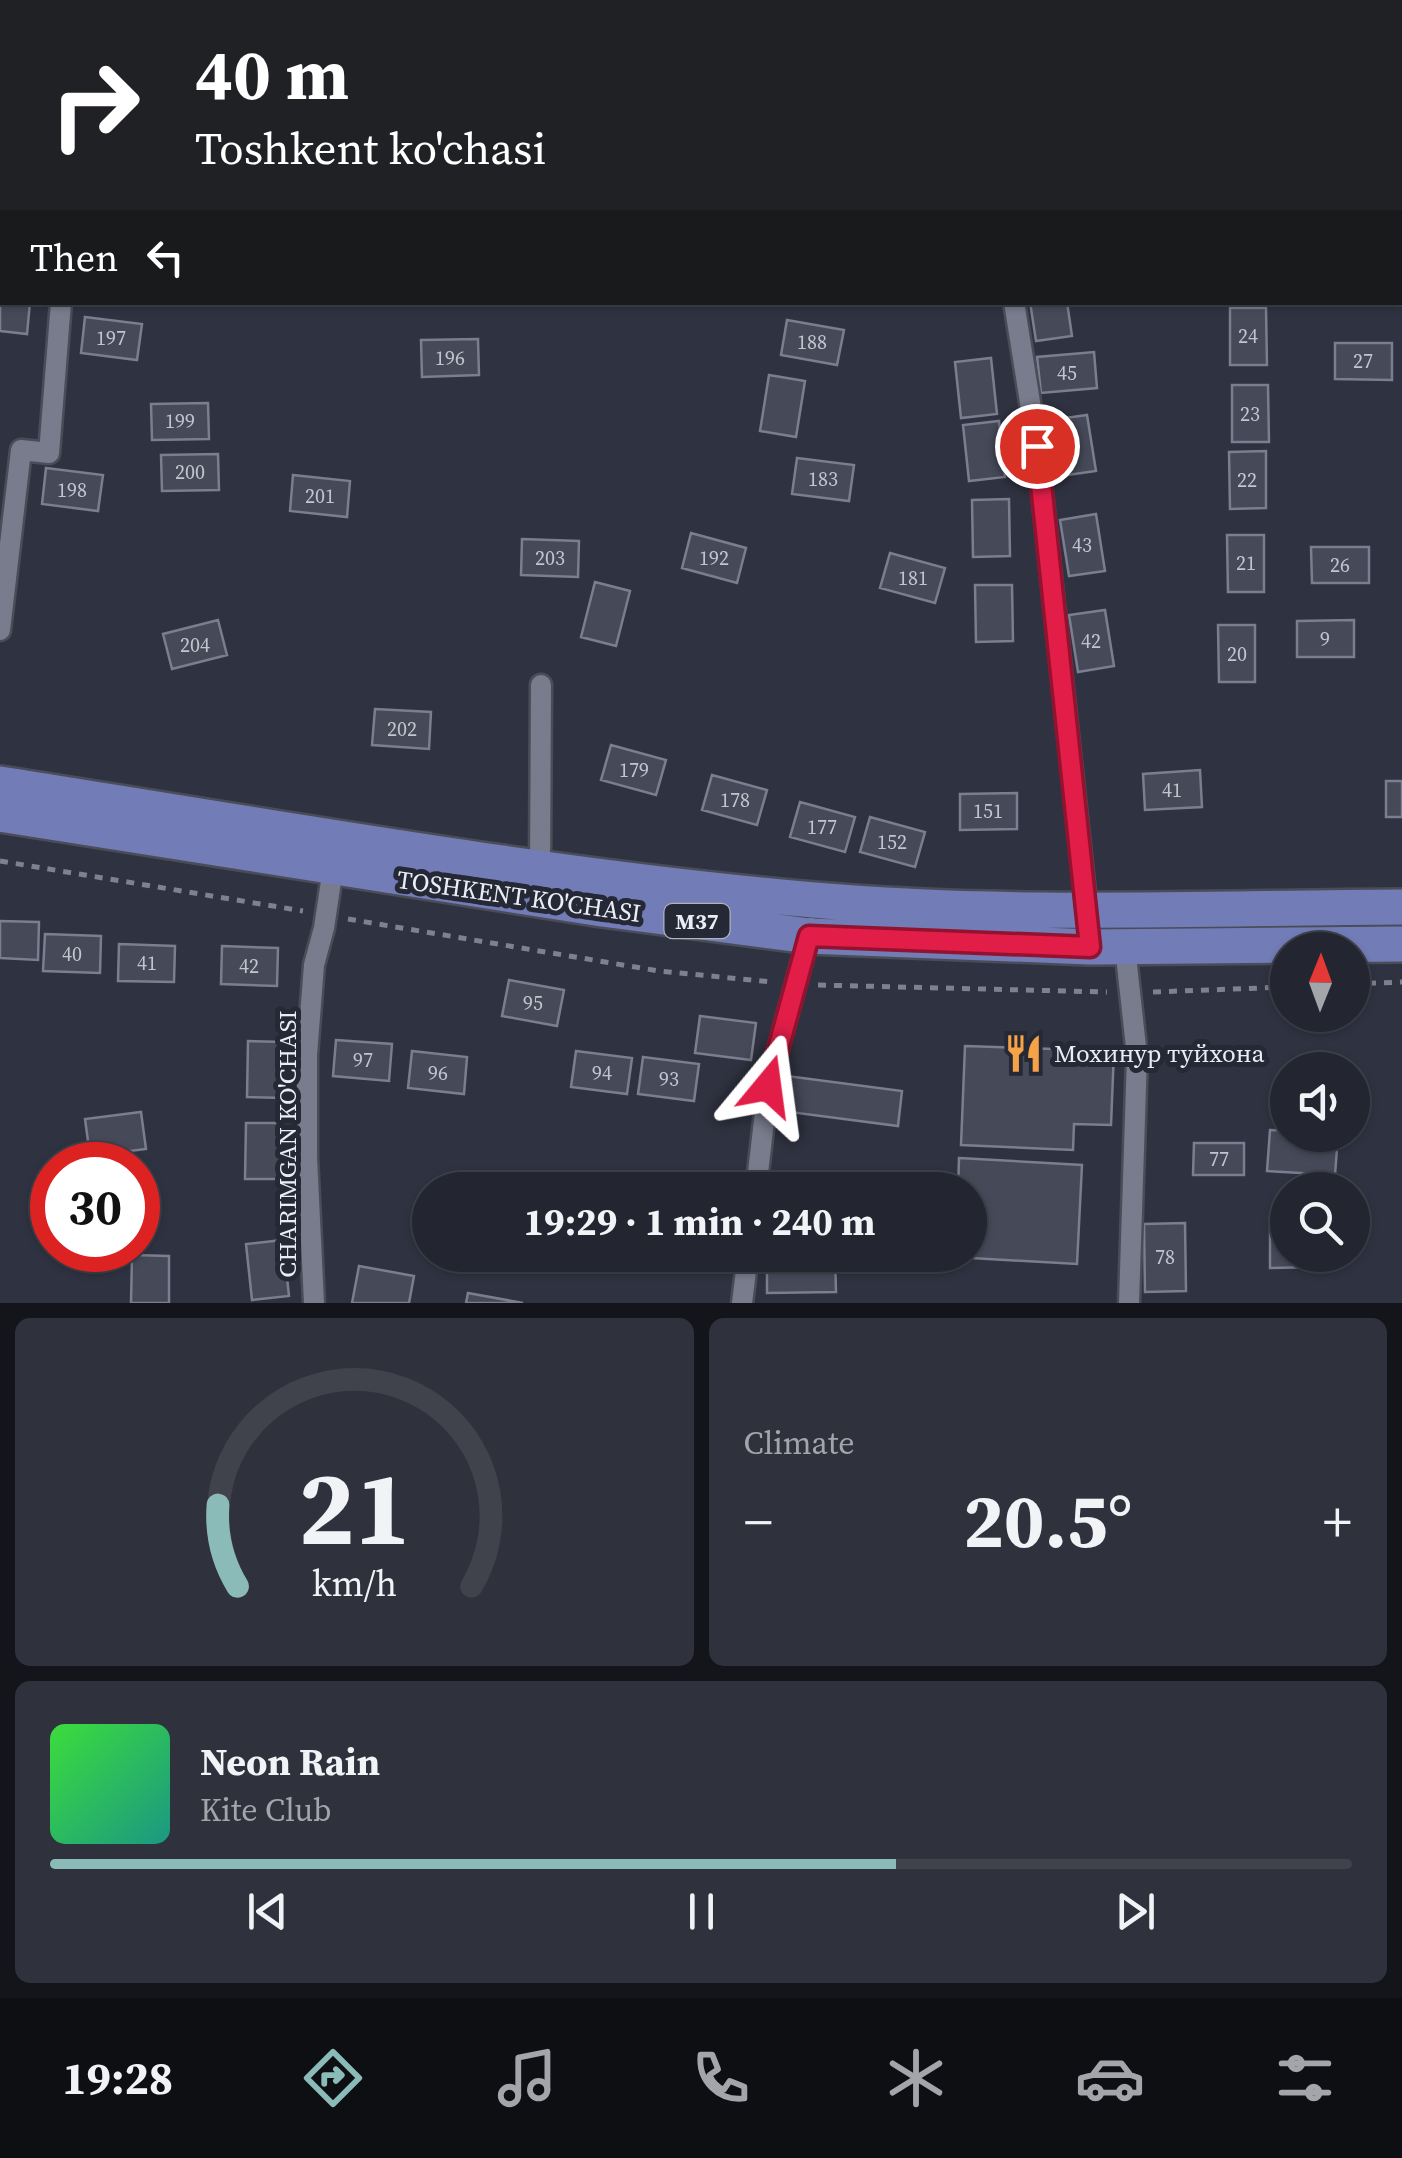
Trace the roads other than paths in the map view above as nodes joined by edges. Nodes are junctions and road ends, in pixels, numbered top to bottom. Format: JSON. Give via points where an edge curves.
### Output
{"nodes":[{"id":1,"x":61,"y":305,"type":"edge"},
{"id":2,"x":1014,"y":305,"type":"edge"},
{"id":3,"x":0,"y":630,"type":"edge"},
{"id":4,"x":542,"y":685,"type":"dead end"},
{"id":5,"x":0,"y":784,"type":"edge"},
{"id":6,"x":0,"y":814,"type":"edge"},
{"id":7,"x":333,"y":868,"type":"junction"},
{"id":8,"x":540,"y":868,"type":"junction"},
{"id":9,"x":815,"y":900,"type":"junction"},
{"id":10,"x":1402,"y":907,"type":"edge"},
{"id":11,"x":1088,"y":909,"type":"junction"},
{"id":12,"x":809,"y":936,"type":"junction"},
{"id":13,"x":1402,"y":944,"type":"edge"},
{"id":14,"x":1108,"y":947,"type":"junction"},
{"id":15,"x":758,"y":1172,"type":"edge"},
{"id":16,"x":746,"y":1272,"type":"edge"},
{"id":17,"x":314,"y":1303,"type":"edge"},
{"id":18,"x":742,"y":1303,"type":"edge"},
{"id":19,"x":1128,"y":1303,"type":"edge"}],
"edges":[{"from":1,"to":3,"type":"street","via":[[50,453],[21,450]]},
{"from":2,"to":11,"type":"street","via":[[1037,446]]},
{"from":4,"to":8,"type":"street"},
{"from":5,"to":8,"type":"highway","name":"TOSHKENT KO'CHASI","number":"M37"},
{"from":6,"to":7,"type":"highway","name":"TOSHKENT KO'CHASI","number":"M37"},
{"from":7,"to":12,"type":"highway","name":"TOSHKENT KO'CHASI","number":"M37"},
{"from":7,"to":17,"type":"street","name":"CHARIMGAN KO'CHASI","via":[[314,965],[307,1055]]},
{"from":8,"to":9,"type":"highway","name":"TOSHKENT KO'CHASI","number":"M37"},
{"from":9,"to":11,"type":"highway","name":"TOSHKENT KO'CHASI","number":"M37"},
{"from":9,"to":12,"type":"street"},
{"from":10,"to":11,"type":"highway","name":"TOSHKENT KO'CHASI","number":"M37"},
{"from":11,"to":14,"type":"street"},
{"from":12,"to":14,"type":"highway","name":"TOSHKENT KO'CHASI","number":"M37"},
{"from":12,"to":15,"type":"street","via":[[768,1086]]},
{"from":13,"to":14,"type":"highway","name":"TOSHKENT KO'CHASI","number":"M37"},
{"from":14,"to":19,"type":"street","via":[[1130,993],[1137,1056]]},
{"from":16,"to":18,"type":"street"}]}
